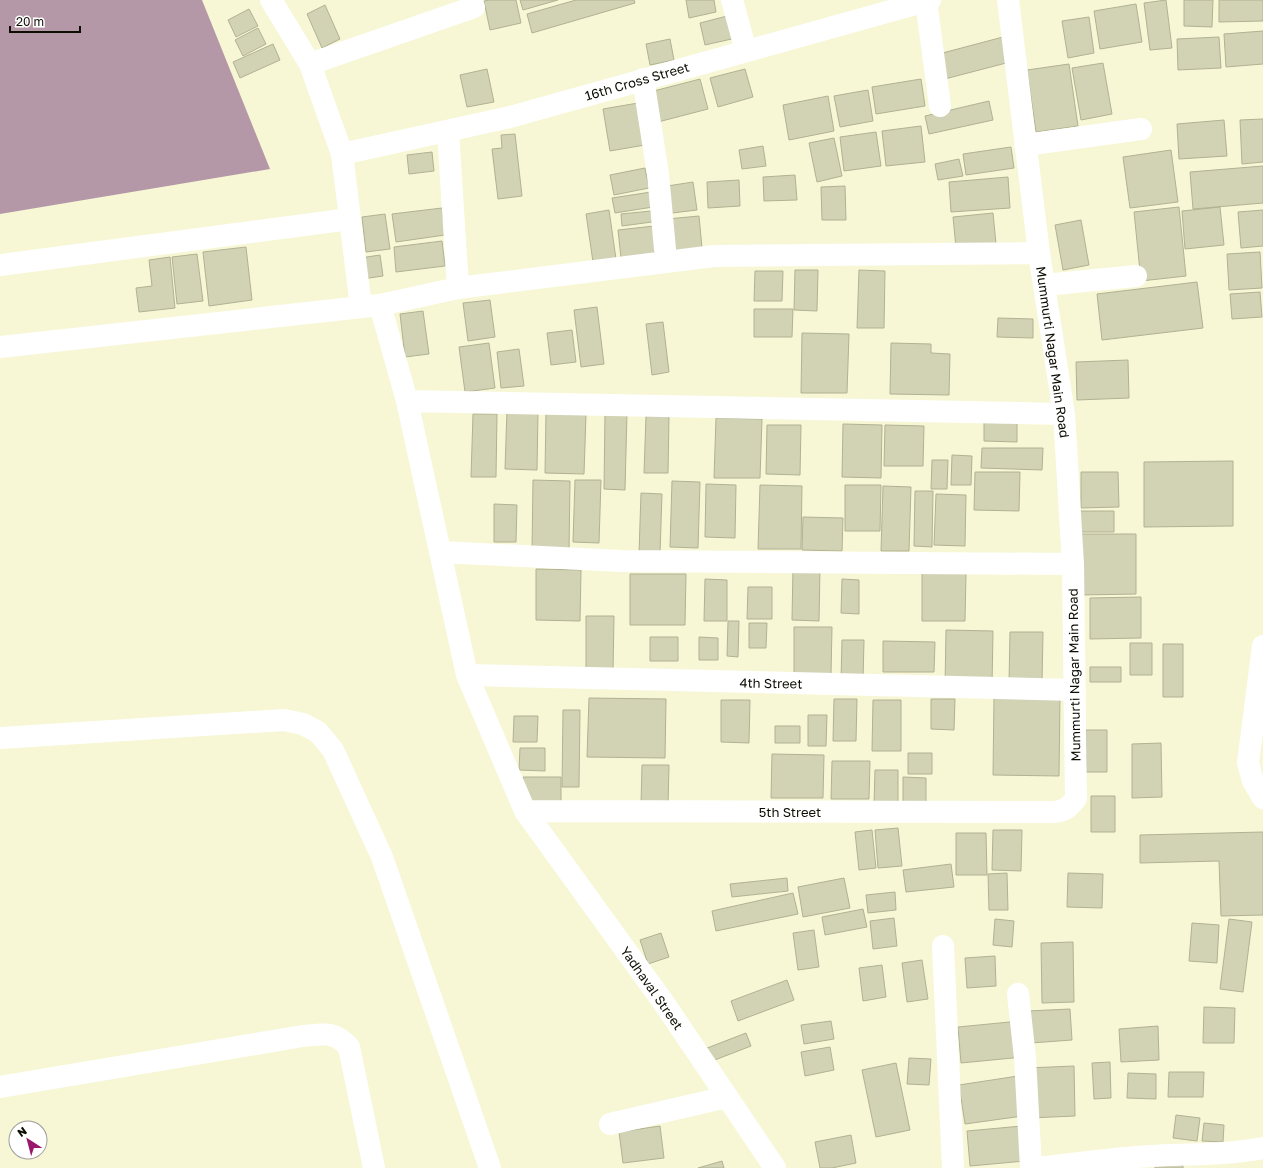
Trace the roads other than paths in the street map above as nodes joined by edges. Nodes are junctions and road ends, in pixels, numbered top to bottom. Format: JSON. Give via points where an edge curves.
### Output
{"nodes":[{"id":1,"x":271,"y":0,"type":"edge"},
{"id":2,"x":732,"y":0,"type":"edge"},
{"id":3,"x":1008,"y":0,"type":"edge"},
{"id":4,"x":921,"y":1,"type":"edge"},
{"id":5,"x":474,"y":7,"type":"dead end"},
{"id":6,"x":746,"y":51,"type":"junction"},
{"id":7,"x":310,"y":64,"type":"junction"},
{"id":8,"x":643,"y":79,"type":"junction"},
{"id":9,"x":940,"y":106,"type":"dead end"},
{"id":10,"x":1141,"y":129,"type":"dead end"},
{"id":11,"x":448,"y":131,"type":"junction"},
{"id":12,"x":1025,"y":145,"type":"junction"},
{"id":13,"x":342,"y":154,"type":"junction"},
{"id":14,"x":350,"y":219,"type":"junction"},
{"id":15,"x":665,"y":249,"type":"dead end"},
{"id":16,"x":1039,"y":253,"type":"junction"},
{"id":17,"x":0,"y":265,"type":"edge"},
{"id":18,"x":1136,"y":276,"type":"dead end"},
{"id":19,"x":1044,"y":285,"type":"junction"},
{"id":20,"x":458,"y":288,"type":"junction"},
{"id":21,"x":371,"y":306,"type":"junction"},
{"id":22,"x":0,"y":347,"type":"edge"},
{"id":23,"x":407,"y":402,"type":"junction"},
{"id":24,"x":1064,"y":414,"type":"junction"},
{"id":25,"x":440,"y":552,"type":"junction"},
{"id":26,"x":1073,"y":564,"type":"junction"},
{"id":27,"x":1263,"y":646,"type":"edge"},
{"id":28,"x":467,"y":675,"type":"junction"},
{"id":29,"x":1075,"y":690,"type":"junction"},
{"id":30,"x":0,"y":738,"type":"edge"},
{"id":31,"x":1263,"y":798,"type":"edge"},
{"id":32,"x":525,"y":811,"type":"junction"},
{"id":33,"x":1054,"y":812,"type":"joint"},
{"id":34,"x":943,"y":946,"type":"dead end"},
{"id":35,"x":1018,"y":994,"type":"dead end"},
{"id":36,"x":0,"y":1087,"type":"edge"},
{"id":37,"x":727,"y":1097,"type":"junction"},
{"id":38,"x":610,"y":1124,"type":"dead end"},
{"id":39,"x":1263,"y":1148,"type":"edge"},
{"id":40,"x":374,"y":1168,"type":"edge"},
{"id":41,"x":490,"y":1168,"type":"edge"},
{"id":42,"x":774,"y":1168,"type":"edge"},
{"id":43,"x":953,"y":1168,"type":"edge"},
{"id":44,"x":1031,"y":1168,"type":"edge"},
{"id":45,"x":1036,"y":1168,"type":"edge"}],
"edges":[{"from":1,"to":7,"type":"street","name":"Yadhaval Street"},
{"from":2,"to":6,"type":"street"},
{"from":3,"to":12,"type":"street","name":"Mummurti Nagar Main Road"},
{"from":4,"to":6,"type":"street","name":"16th Cross Street"},
{"from":4,"to":9,"type":"street"},
{"from":5,"to":7,"type":"street"},
{"from":6,"to":8,"type":"street","name":"16th Cross Street"},
{"from":7,"to":13,"type":"street","name":"Yadhaval Street"},
{"from":8,"to":11,"type":"street","name":"16th Cross Street","via":[[510,117]]},
{"from":8,"to":15,"type":"street","via":[[658,174]]},
{"from":10,"to":12,"type":"street"},
{"from":11,"to":13,"type":"street","name":"16th Cross Street"},
{"from":11,"to":20,"type":"street"},
{"from":12,"to":16,"type":"street","name":"Mummurti Nagar Main Road"},
{"from":13,"to":14,"type":"street","name":"Yadhaval Street"},
{"from":14,"to":17,"type":"street"},
{"from":14,"to":21,"type":"street","name":"Yadhaval Street"},
{"from":16,"to":19,"type":"street","name":"Mummurti Nagar Main Road"},
{"from":16,"to":20,"type":"street","via":[[714,256]]},
{"from":18,"to":19,"type":"street"},
{"from":19,"to":24,"type":"street","name":"Mummurti Nagar Main Road"},
{"from":20,"to":21,"type":"street"},
{"from":21,"to":22,"type":"street"},
{"from":21,"to":23,"type":"street","name":"Yadhaval Street"},
{"from":23,"to":24,"type":"street"},
{"from":23,"to":25,"type":"street","name":"Yadhaval Street"},
{"from":24,"to":26,"type":"street","name":"Mummurti Nagar Main Road"},
{"from":25,"to":26,"type":"street","via":[[621,561]]},
{"from":25,"to":28,"type":"street","name":"Yadhaval Street"},
{"from":26,"to":29,"type":"street","name":"Mummurti Nagar Main Road"},
{"from":27,"to":31,"type":"street","via":[[1248,763],[1253,781]]},
{"from":28,"to":29,"type":"street","name":"4th Street"},
{"from":28,"to":32,"type":"street","name":"Yadhaval Street"},
{"from":29,"to":33,"type":"street","name":"Mummurti Nagar Main Road","via":[[1076,798],[1070,806]]},
{"from":30,"to":41,"type":"street","via":[[284,720],[303,724],[318,732],[333,750],[382,857]]},
{"from":32,"to":33,"type":"street","name":"5th Street"},
{"from":32,"to":37,"type":"street","name":"Yadhaval Street","via":[[666,1006]]},
{"from":34,"to":43,"type":"street"},
{"from":35,"to":44,"type":"street","via":[[1025,1058]]},
{"from":36,"to":40,"type":"street","via":[[304,1036],[329,1034],[341,1038],[349,1047]]},
{"from":37,"to":38,"type":"street"},
{"from":37,"to":42,"type":"street","name":"Yadhaval Street"},
{"from":39,"to":45,"type":"street","via":[[1235,1153],[1130,1157]]}]}
